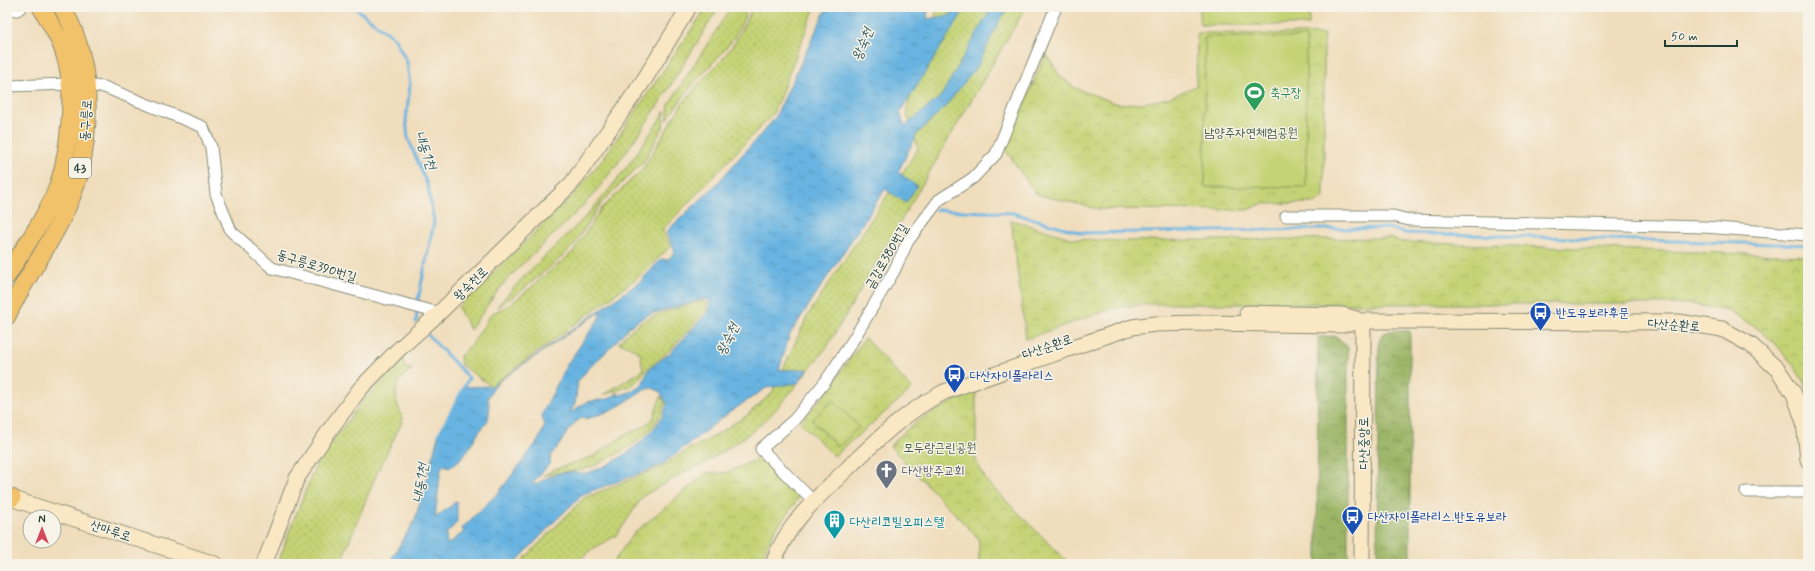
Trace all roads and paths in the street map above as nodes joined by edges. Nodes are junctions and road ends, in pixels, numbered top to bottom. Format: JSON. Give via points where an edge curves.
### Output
{"nodes":[{"id":1,"x":21,"y":7,"type":"edge"},
{"id":2,"x":42,"y":7,"type":"edge"},
{"id":3,"x":62,"y":7,"type":"edge"},
{"id":4,"x":689,"y":7,"type":"edge"},
{"id":5,"x":1056,"y":7,"type":"edge"},
{"id":6,"x":7,"y":9,"type":"edge"},
{"id":7,"x":70,"y":84,"type":"junction"},
{"id":8,"x":87,"y":85,"type":"junction"},
{"id":9,"x":7,"y":86,"type":"edge"},
{"id":10,"x":1286,"y":216,"type":"dead end"},
{"id":11,"x":1808,"y":235,"type":"edge"},
{"id":12,"x":7,"y":276,"type":"edge"},
{"id":13,"x":432,"y":311,"type":"junction"},
{"id":14,"x":7,"y":316,"type":"edge"},
{"id":15,"x":1363,"y":321,"type":"junction"},
{"id":16,"x":1808,"y":460,"type":"edge"},
{"id":17,"x":1746,"y":492,"type":"dead end"},
{"id":18,"x":1808,"y":492,"type":"edge"},
{"id":19,"x":9,"y":498,"type":"edge"},
{"id":20,"x":811,"y":499,"type":"junction"},
{"id":21,"x":215,"y":564,"type":"edge"},
{"id":22,"x":264,"y":564,"type":"edge"},
{"id":23,"x":763,"y":564,"type":"edge"},
{"id":24,"x":773,"y":564,"type":"edge"},
{"id":25,"x":1362,"y":564,"type":"edge"}],
"edges":[{"from":1,"to":6,"type":"street","via":[[17,10]]},
{"from":2,"to":7,"type":"main road","name":"동구릉로","number":"43","via":[[64,51]]},
{"from":3,"to":8,"type":"main road","name":"동구릉로","number":"43","via":[[79,51]]},
{"from":4,"to":13,"type":"street","name":"왕숙천로","via":[[644,80],[572,183]]},
{"from":5,"to":20,"type":"street","name":"금강로380번길","via":[[996,154],[973,178],[939,200],[908,241],[890,278],[825,382],[794,420],[761,449]]},
{"from":7,"to":8,"type":"street","name":"동구릉로390번길"},
{"from":7,"to":9,"type":"street","name":"동구릉로390번길"},
{"from":7,"to":12,"type":"main road","name":"동구릉로","number":"43","via":[[69,130],[57,187],[43,217]]},
{"from":8,"to":13,"type":"street","name":"동구릉로390번길","via":[[104,87],[203,127],[211,147],[216,194],[231,231],[272,268]]},
{"from":8,"to":14,"type":"main road","name":"동구릉로","number":"43","via":[[86,126],[80,173],[60,221]]},
{"from":10,"to":11,"type":"street","via":[[1393,216],[1408,220],[1704,227]]},
{"from":13,"to":22,"type":"street","name":"왕숙천로","via":[[360,389],[330,428],[297,478]]},
{"from":15,"to":16,"type":"street","name":"다산순환로","via":[[1679,322],[1722,329],[1751,345],[1778,370],[1794,394],[1804,422]]},
{"from":15,"to":20,"type":"street","name":"다산순환로","via":[[1342,315],[1225,313],[1147,317],[1115,323],[973,372],[922,394],[882,424]]},
{"from":15,"to":25,"type":"street","name":"다산중앙로"},
{"from":17,"to":18,"type":"street"},
{"from":19,"to":21,"type":"street","name":"산마루로"},
{"from":20,"to":23,"type":"street","name":"다산순환로","via":[[783,526]]},
{"from":20,"to":24,"type":"street","name":"다산순환로","via":[[780,545]]}]}
